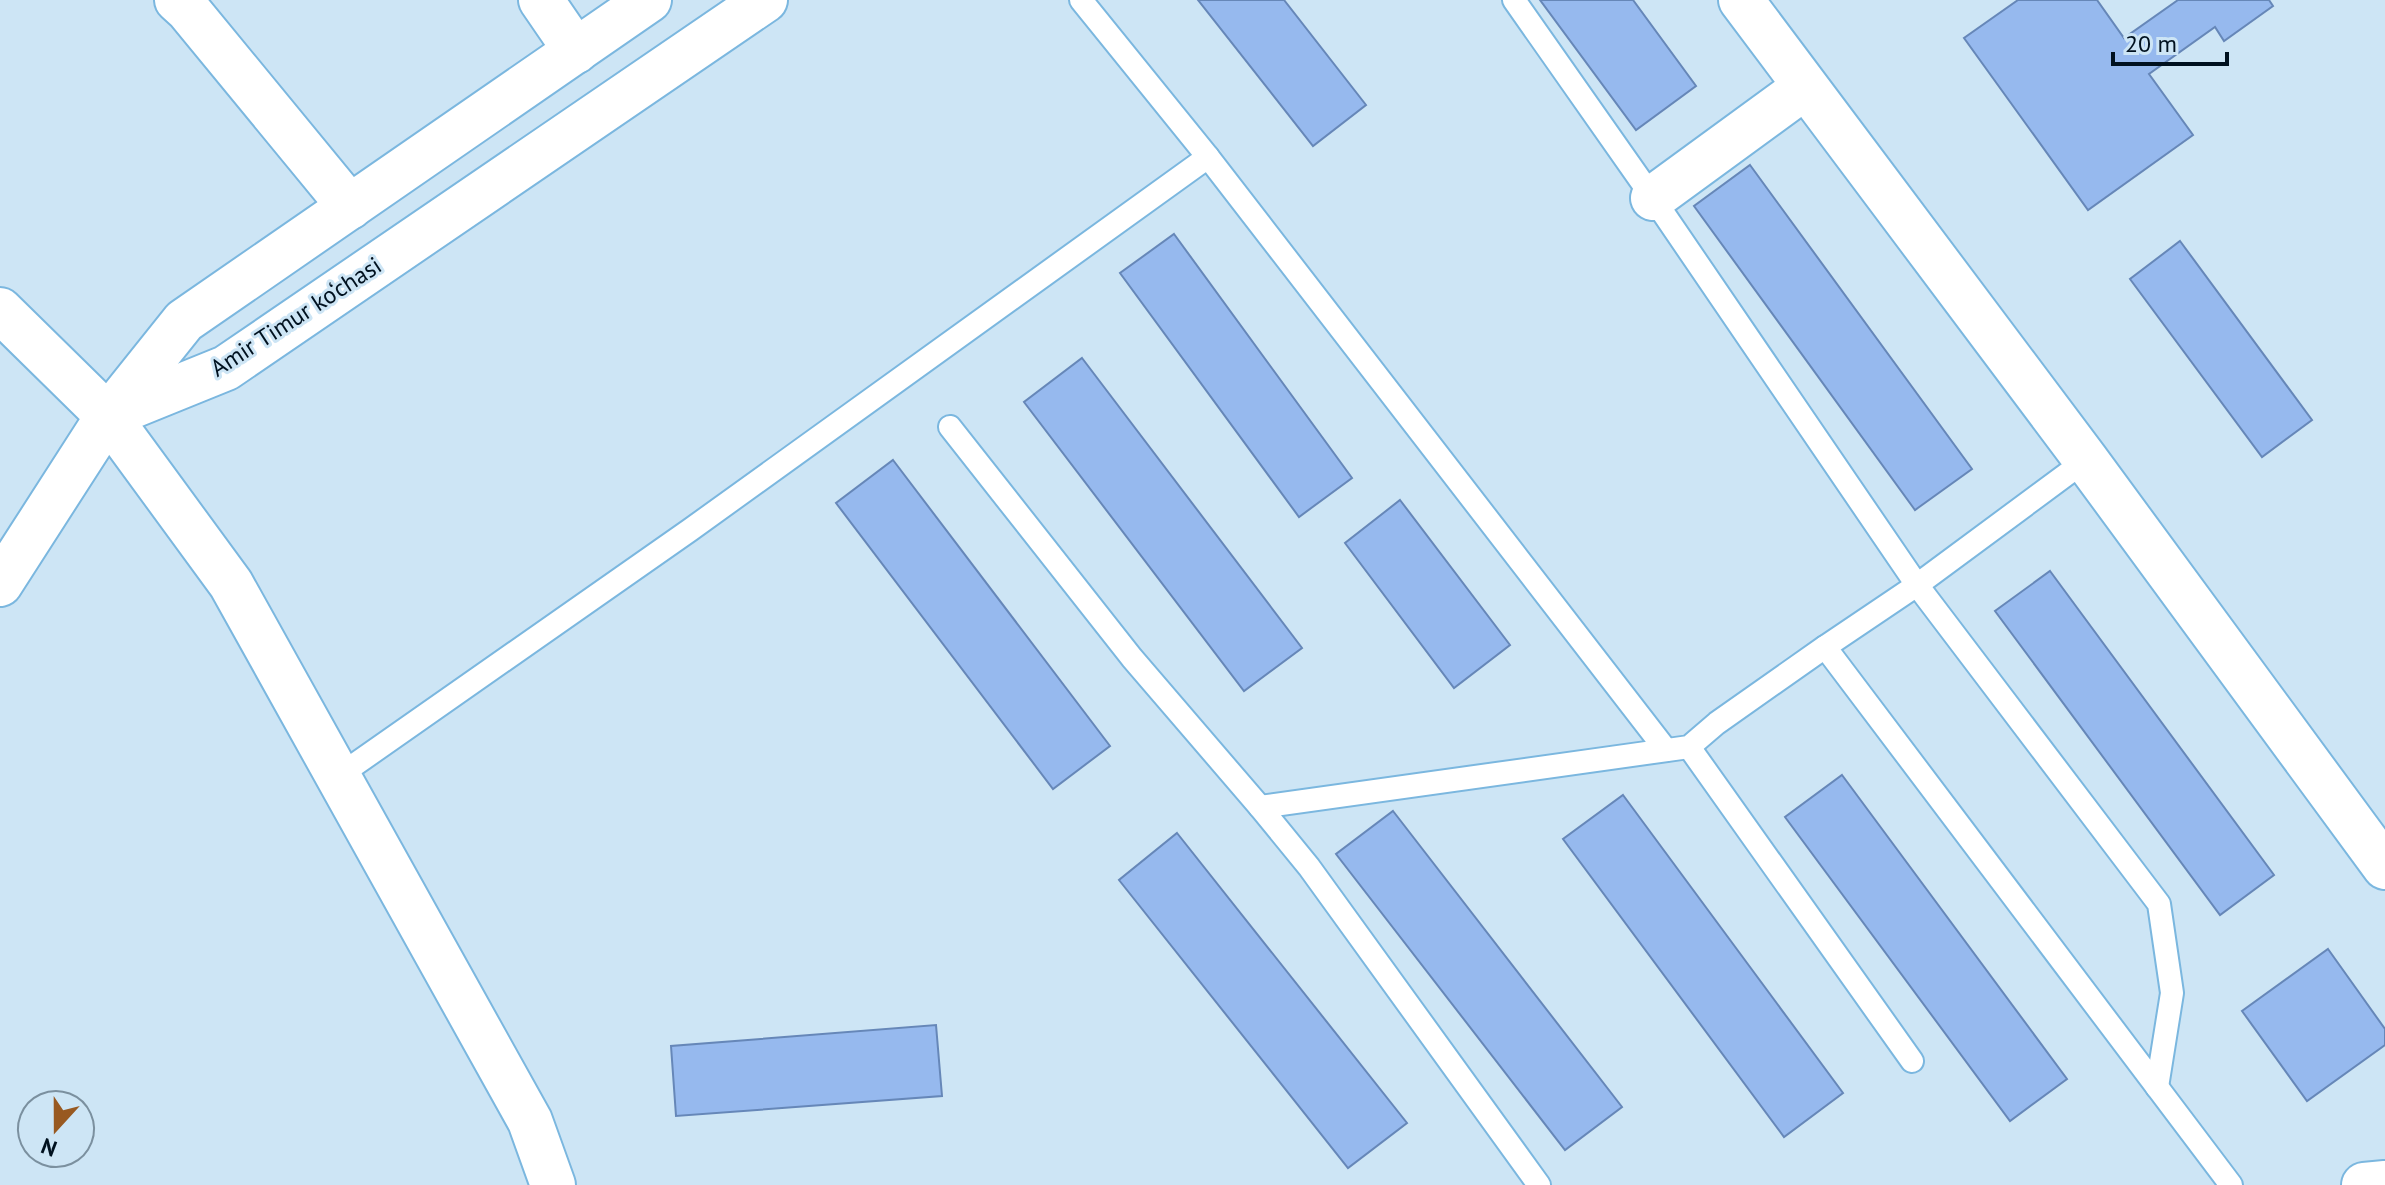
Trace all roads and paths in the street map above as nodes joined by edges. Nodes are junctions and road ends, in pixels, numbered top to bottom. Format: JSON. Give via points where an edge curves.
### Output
{"nodes":[{"id":1,"x":177,"y":0,"type":"edge"},
{"id":2,"x":541,"y":0,"type":"edge"},
{"id":3,"x":649,"y":0,"type":"edge"},
{"id":4,"x":765,"y":0,"type":"edge"},
{"id":5,"x":1081,"y":0,"type":"edge"},
{"id":6,"x":1514,"y":0,"type":"edge"},
{"id":7,"x":1741,"y":0,"type":"edge"},
{"id":8,"x":576,"y":51,"type":"junction"},
{"id":9,"x":1805,"y":87,"type":"junction"},
{"id":10,"x":1208,"y":157,"type":"junction"},
{"id":11,"x":1653,"y":198,"type":"junction"},
{"id":12,"x":350,"y":207,"type":"junction"},
{"id":13,"x":0,"y":310,"type":"edge"},
{"id":14,"x":108,"y":416,"type":"junction"},
{"id":15,"x":950,"y":427,"type":"dead end"},
{"id":16,"x":2086,"y":460,"type":"junction"},
{"id":17,"x":0,"y":584,"type":"edge"},
{"id":18,"x":1917,"y":585,"type":"junction"},
{"id":19,"x":1825,"y":647,"type":"junction"},
{"id":20,"x":1689,"y":747,"type":"junction"},
{"id":21,"x":1666,"y":750,"type":"junction"},
{"id":22,"x":337,"y":777,"type":"junction"},
{"id":23,"x":1260,"y":807,"type":"junction"},
{"id":24,"x":2385,"y":867,"type":"edge"},
{"id":25,"x":1912,"y":1061,"type":"dead end"},
{"id":26,"x":2157,"y":1087,"type":"junction"},
{"id":27,"x":2385,"y":1183,"type":"edge"},
{"id":28,"x":553,"y":1185,"type":"edge"},
{"id":29,"x":1539,"y":1185,"type":"edge"},
{"id":30,"x":2231,"y":1185,"type":"edge"},
{"id":31,"x":2364,"y":1185,"type":"edge"}],
"edges":[{"from":1,"to":12,"type":"street"},
{"from":2,"to":8,"type":"street"},
{"from":3,"to":8,"type":"street"},
{"from":4,"to":14,"type":"street","name":"Amir Timur ko‘chasi","via":[[226,368]]},
{"from":5,"to":10,"type":"lane"},
{"from":6,"to":11,"type":"lane"},
{"from":7,"to":9,"type":"street"},
{"from":8,"to":12,"type":"street"},
{"from":9,"to":11,"type":"street"},
{"from":9,"to":16,"type":"street"},
{"from":10,"to":21,"type":"lane"},
{"from":10,"to":22,"type":"lane"},
{"from":11,"to":18,"type":"lane"},
{"from":12,"to":14,"type":"street","via":[[184,321]]},
{"from":13,"to":14,"type":"street"},
{"from":14,"to":17,"type":"street"},
{"from":14,"to":22,"type":"street","via":[[231,584]]},
{"from":15,"to":23,"type":"lane","via":[[1132,658]]},
{"from":16,"to":18,"type":"lane"},
{"from":16,"to":24,"type":"street"},
{"from":18,"to":19,"type":"lane"},
{"from":18,"to":26,"type":"lane","via":[[2159,904],[2172,993]]},
{"from":19,"to":20,"type":"lane"},
{"from":19,"to":26,"type":"lane"},
{"from":20,"to":21,"type":"lane"},
{"from":20,"to":25,"type":"lane"},
{"from":21,"to":23,"type":"lane"},
{"from":22,"to":28,"type":"street","via":[[530,1121]]},
{"from":23,"to":29,"type":"lane"},
{"from":26,"to":30,"type":"lane"},
{"from":27,"to":31,"type":"street"}]}
